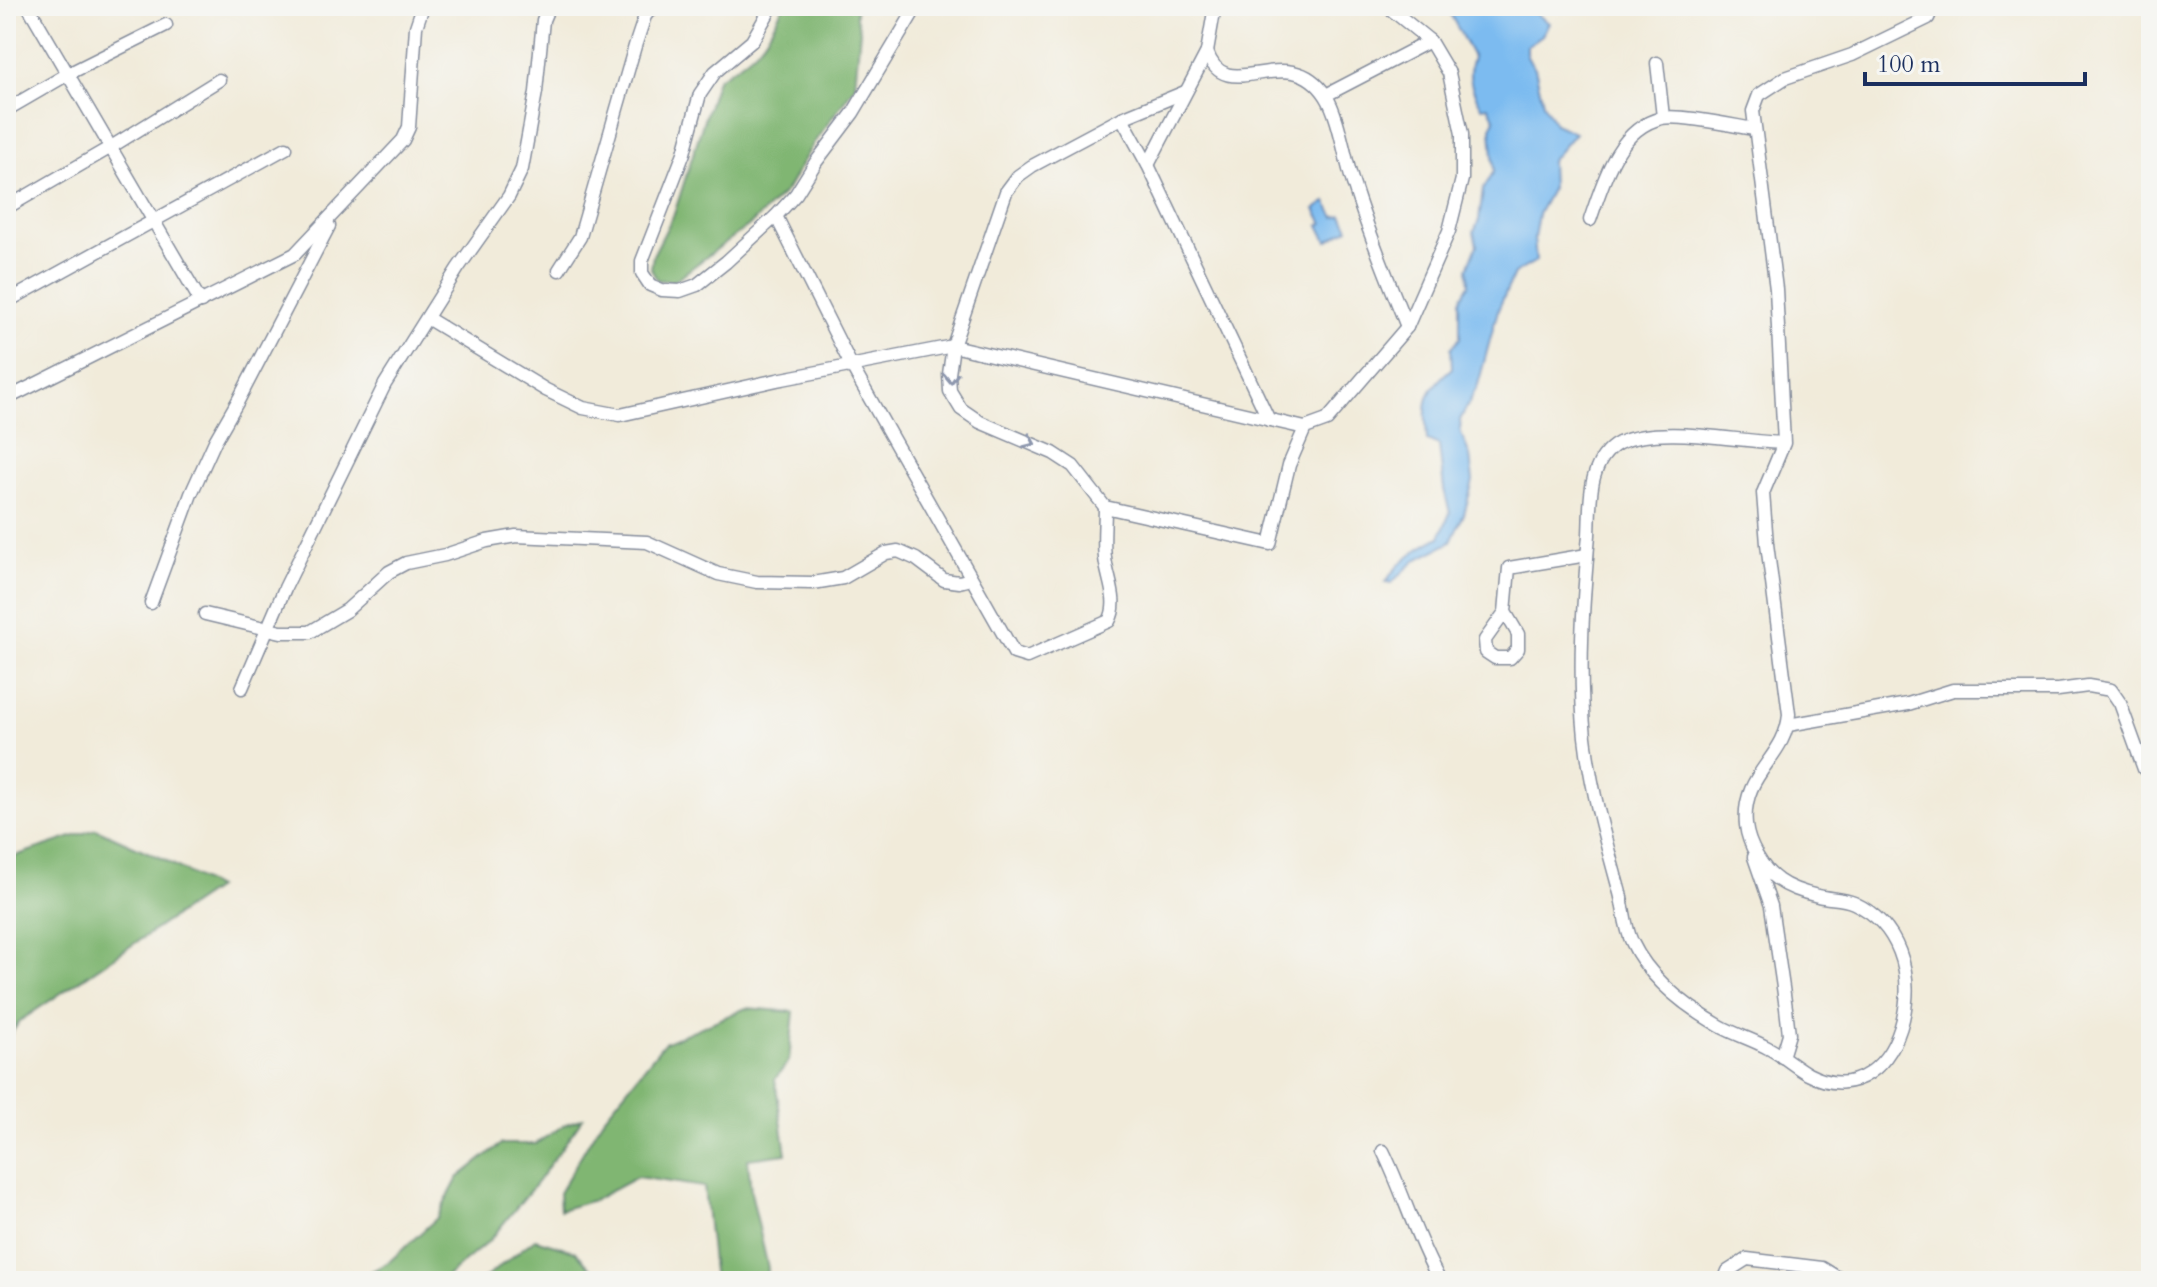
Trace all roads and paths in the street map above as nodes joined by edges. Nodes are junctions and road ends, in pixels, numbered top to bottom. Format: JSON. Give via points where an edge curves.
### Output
{"nodes":[{"id":1,"x":28,"y":6,"type":"edge"},
{"id":2,"x":423,"y":6,"type":"edge"},
{"id":3,"x":549,"y":6,"type":"edge"},
{"id":4,"x":653,"y":6,"type":"edge"},
{"id":5,"x":772,"y":6,"type":"edge"},
{"id":6,"x":917,"y":6,"type":"edge"},
{"id":7,"x":1387,"y":6,"type":"edge"},
{"id":8,"x":1933,"y":6,"type":"edge"},
{"id":9,"x":1212,"y":10,"type":"edge"},
{"id":10,"x":166,"y":25,"type":"dead end"},
{"id":11,"x":1430,"y":41,"type":"junction"},
{"id":12,"x":1207,"y":52,"type":"junction"},
{"id":13,"x":1657,"y":63,"type":"dead end"},
{"id":14,"x":68,"y":74,"type":"junction"},
{"id":15,"x":219,"y":80,"type":"dead end"},
{"id":16,"x":1185,"y":92,"type":"junction"},
{"id":17,"x":1326,"y":95,"type":"junction"},
{"id":18,"x":6,"y":110,"type":"edge"},
{"id":19,"x":1663,"y":117,"type":"junction"},
{"id":20,"x":1122,"y":118,"type":"junction"},
{"id":21,"x":1754,"y":129,"type":"junction"},
{"id":22,"x":111,"y":147,"type":"junction"},
{"id":23,"x":286,"y":148,"type":"dead end"},
{"id":24,"x":1148,"y":165,"type":"junction"},
{"id":25,"x":6,"y":208,"type":"edge"},
{"id":26,"x":336,"y":213,"type":"junction"},
{"id":27,"x":776,"y":216,"type":"junction"},
{"id":28,"x":1590,"y":220,"type":"dead end"},
{"id":29,"x":153,"y":222,"type":"junction"},
{"id":30,"x":559,"y":270,"type":"dead end"},
{"id":31,"x":6,"y":302,"type":"edge"},
{"id":32,"x":201,"y":302,"type":"junction"},
{"id":33,"x":427,"y":318,"type":"junction"},
{"id":34,"x":1407,"y":327,"type":"junction"},
{"id":35,"x":953,"y":346,"type":"junction"},
{"id":36,"x":852,"y":367,"type":"junction"},
{"id":37,"x":6,"y":399,"type":"edge"},
{"id":38,"x":1269,"y":420,"type":"junction"},
{"id":39,"x":1305,"y":428,"type":"junction"},
{"id":40,"x":1784,"y":443,"type":"junction"},
{"id":41,"x":1105,"y":507,"type":"junction"},
{"id":42,"x":1587,"y":555,"type":"junction"},
{"id":43,"x":971,"y":579,"type":"junction"},
{"id":44,"x":151,"y":603,"type":"dead end"},
{"id":45,"x":1505,"y":612,"type":"dead end"},
{"id":46,"x":205,"y":614,"type":"dead end"},
{"id":47,"x":267,"y":626,"type":"junction"},
{"id":48,"x":242,"y":688,"type":"dead end"},
{"id":49,"x":1788,"y":725,"type":"junction"},
{"id":50,"x":2151,"y":774,"type":"edge"},
{"id":51,"x":1749,"y":842,"type":"junction"},
{"id":52,"x":1782,"y":1057,"type":"junction"},
{"id":53,"x":1383,"y":1151,"type":"dead end"},
{"id":54,"x":1440,"y":1281,"type":"edge"},
{"id":55,"x":1724,"y":1281,"type":"edge"},
{"id":56,"x":1843,"y":1281,"type":"edge"}],
"edges":[{"from":1,"to":14,"type":"street"},
{"from":2,"to":26,"type":"street","via":[[416,27],[409,127]]},
{"from":3,"to":33,"type":"street","via":[[522,169]]},
{"from":4,"to":30,"type":"street","via":[[635,46],[580,237]]},
{"from":5,"to":27,"type":"street","via":[[752,41],[715,72],[700,94],[642,273],[662,290],[697,285]]},
{"from":6,"to":27,"type":"street","via":[[853,113]]},
{"from":7,"to":11,"type":"street"},
{"from":8,"to":21,"type":"street","via":[[1928,18],[1878,43],[1772,85],[1759,95]]},
{"from":9,"to":12,"type":"street"},
{"from":10,"to":14,"type":"street"},
{"from":11,"to":17,"type":"street"},
{"from":11,"to":34,"type":"street","via":[[1449,73],[1462,134],[1462,179],[1449,231]]},
{"from":12,"to":16,"type":"street"},
{"from":12,"to":17,"type":"street","via":[[1218,71],[1231,76],[1293,70]]},
{"from":13,"to":19,"type":"street"},
{"from":14,"to":18,"type":"street"},
{"from":14,"to":22,"type":"street"},
{"from":15,"to":22,"type":"street"},
{"from":16,"to":20,"type":"street"},
{"from":16,"to":24,"type":"street"},
{"from":17,"to":34,"type":"street","via":[[1359,203]]},
{"from":19,"to":21,"type":"street"},
{"from":19,"to":28,"type":"street","via":[[1641,127],[1612,159]]},
{"from":20,"to":24,"type":"street"},
{"from":20,"to":35,"type":"street","via":[[1032,166],[1006,192]]},
{"from":21,"to":40,"type":"street","via":[[1776,289]]},
{"from":22,"to":25,"type":"street"},
{"from":22,"to":29,"type":"street"},
{"from":23,"to":29,"type":"street"},
{"from":24,"to":38,"type":"street"},
{"from":26,"to":32,"type":"street","via":[[295,254]]},
{"from":26,"to":44,"type":"street","via":[[215,441]]},
{"from":27,"to":36,"type":"street"},
{"from":29,"to":31,"type":"street"},
{"from":29,"to":32,"type":"street"},
{"from":32,"to":37,"type":"street"},
{"from":33,"to":36,"type":"street","via":[[546,390],[583,408],[620,415]]},
{"from":33,"to":47,"type":"street","via":[[352,446]]},
{"from":34,"to":39,"type":"street","via":[[1327,420]]},
{"from":35,"to":36,"type":"street"},
{"from":35,"to":38,"type":"street"},
{"from":35,"to":41,"type":"street","one_way":true,"via":[[950,391],[961,409],[1073,466]]},
{"from":36,"to":43,"type":"street"},
{"from":38,"to":39,"type":"street"},
{"from":39,"to":41,"type":"street","via":[[1289,465],[1270,544]]},
{"from":40,"to":42,"type":"street","via":[[1669,434],[1620,443],[1609,450],[1593,479]]},
{"from":40,"to":49,"type":"street","via":[[1763,493]]},
{"from":41,"to":43,"type":"street","via":[[1105,556],[1114,605],[1109,621],[1019,656]]},
{"from":42,"to":45,"type":"street","via":[[1509,568]]},
{"from":42,"to":52,"type":"street","via":[[1585,738],[1630,940],[1651,972],[1687,1004]]},
{"from":43,"to":47,"type":"street","via":[[944,580],[898,551],[843,578],[757,582],[718,574],[647,542],[516,536],[406,563],[310,632]]},
{"from":46,"to":47,"type":"street"},
{"from":47,"to":48,"type":"street"},
{"from":49,"to":50,"type":"street","via":[[1908,704],[1953,690],[2088,686],[2111,690],[2144,769]]},
{"from":49,"to":51,"type":"street","via":[[1784,740],[1752,782],[1746,803]]},
{"from":51,"to":52,"type":"street","via":[[1771,906],[1789,1034]]},
{"from":51,"to":52,"type":"street","via":[[1776,880],[1852,902],[1876,918],[1893,937],[1906,968],[1904,1018],[1889,1056],[1876,1070],[1862,1079],[1838,1082],[1811,1076]]},
{"from":53,"to":54,"type":"street"},
{"from":55,"to":56,"type":"street","via":[[1728,1271],[1747,1259],[1822,1268]]}]}
